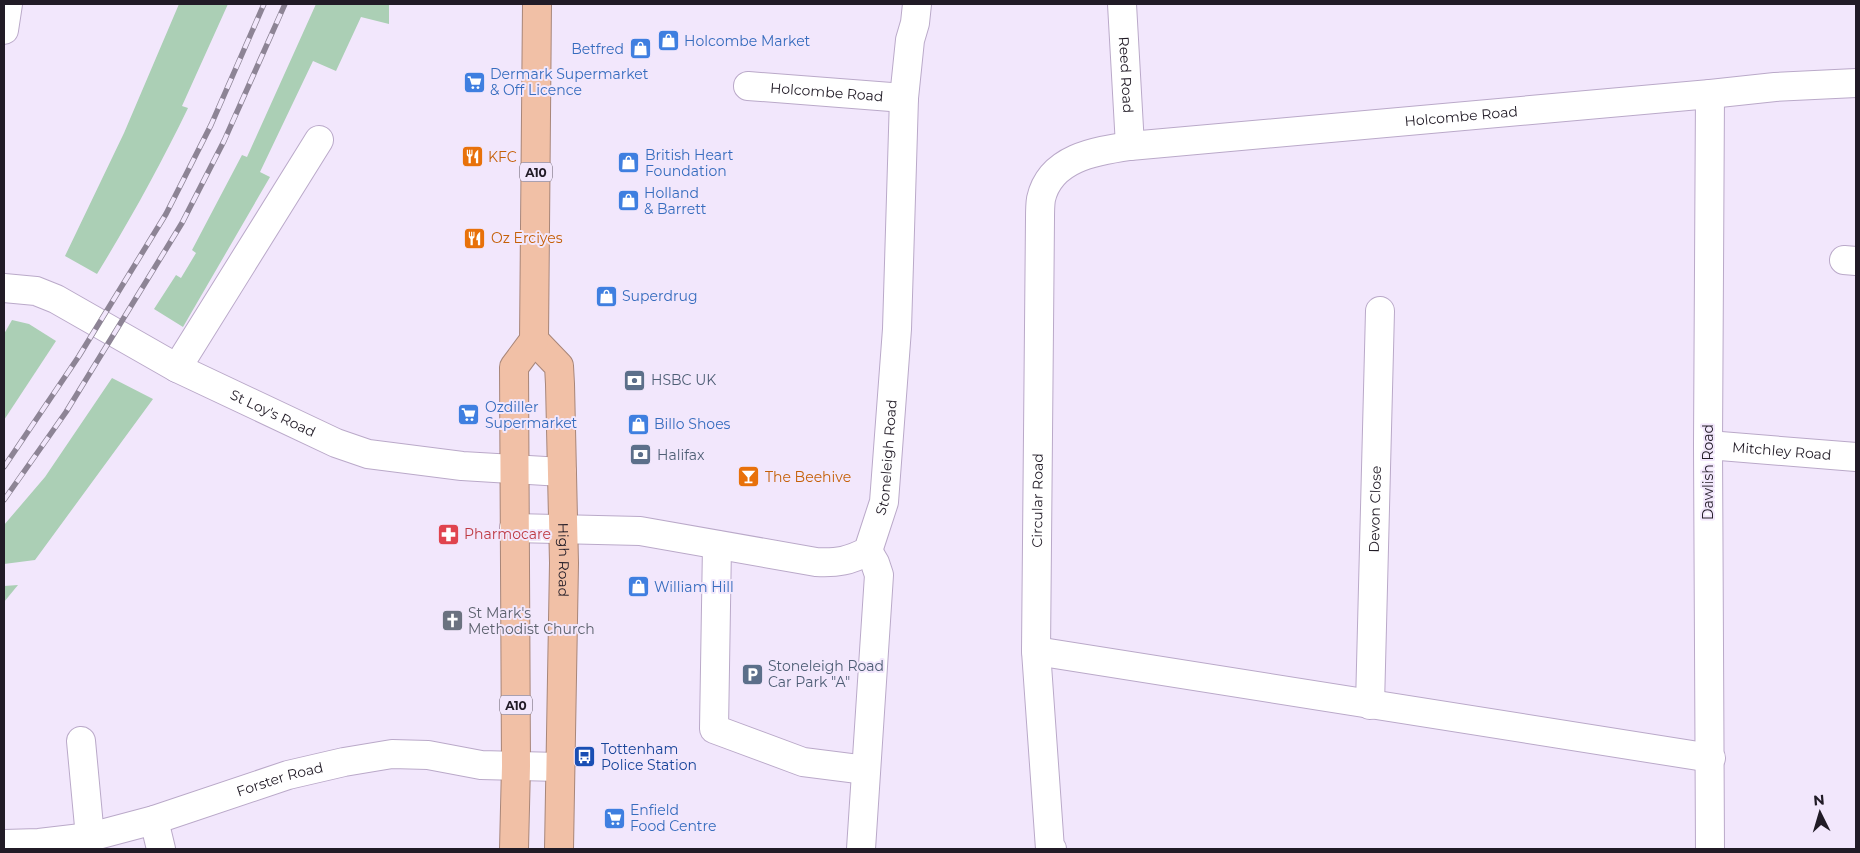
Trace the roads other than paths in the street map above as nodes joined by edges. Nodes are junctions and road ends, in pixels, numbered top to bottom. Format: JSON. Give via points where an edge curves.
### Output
{"nodes":[{"id":1,"x":8,"y":4,"type":"edge"},
{"id":2,"x":537,"y":4,"type":"edge"},
{"id":3,"x":918,"y":4,"type":"edge"},
{"id":4,"x":1122,"y":4,"type":"edge"},
{"id":5,"x":4,"y":30,"type":"edge"},
{"id":6,"x":1856,"y":82,"type":"edge"},
{"id":7,"x":748,"y":86,"type":"dead end"},
{"id":8,"x":1710,"y":94,"type":"junction"},
{"id":9,"x":904,"y":98,"type":"junction"},
{"id":10,"x":319,"y":140,"type":"dead end"},
{"id":11,"x":1130,"y":146,"type":"junction"},
{"id":12,"x":1069,"y":162,"type":"joint"},
{"id":13,"x":4,"y":288,"type":"edge"},
{"id":14,"x":1380,"y":311,"type":"dead end"},
{"id":15,"x":534,"y":340,"type":"junction"},
{"id":16,"x":177,"y":368,"type":"junction"},
{"id":17,"x":1708,"y":445,"type":"junction"},
{"id":18,"x":1856,"y":457,"type":"edge"},
{"id":19,"x":514,"y":469,"type":"junction"},
{"id":20,"x":562,"y":472,"type":"junction"},
{"id":21,"x":514,"y":528,"type":"junction"},
{"id":22,"x":564,"y":529,"type":"junction"},
{"id":23,"x":717,"y":545,"type":"junction"},
{"id":24,"x":868,"y":551,"type":"junction"},
{"id":25,"x":1036,"y":651,"type":"junction"},
{"id":26,"x":1370,"y":705,"type":"junction"},
{"id":27,"x":81,"y":741,"type":"dead end"},
{"id":28,"x":1711,"y":758,"type":"junction"},
{"id":29,"x":516,"y":766,"type":"junction"},
{"id":30,"x":560,"y":767,"type":"junction"},
{"id":31,"x":866,"y":770,"type":"junction"},
{"id":32,"x":154,"y":820,"type":"junction"},
{"id":33,"x":90,"y":837,"type":"junction"},
{"id":34,"x":4,"y":844,"type":"edge"},
{"id":35,"x":162,"y":849,"type":"edge"},
{"id":36,"x":514,"y":849,"type":"edge"},
{"id":37,"x":560,"y":849,"type":"edge"},
{"id":38,"x":861,"y":849,"type":"edge"},
{"id":39,"x":1051,"y":849,"type":"edge"},
{"id":40,"x":1710,"y":849,"type":"edge"}],
"edges":[{"from":1,"to":5,"type":"street"},
{"from":2,"to":15,"type":"highway","number":"A10"},
{"from":3,"to":9,"type":"street","name":"Stoneleigh Road","via":[[910,40]]},
{"from":4,"to":11,"type":"street","name":"Reed Road"},
{"from":6,"to":8,"type":"street","name":"Holcombe Road"},
{"from":7,"to":9,"type":"street","name":"Holcombe Road"},
{"from":8,"to":11,"type":"street","name":"Holcombe Road"},
{"from":8,"to":17,"type":"street","name":"Dawlish Road"},
{"from":9,"to":24,"type":"street","name":"Stoneleigh Road","via":[[896,329],[884,502]]},
{"from":10,"to":16,"type":"street"},
{"from":11,"to":12,"type":"street","name":"Holcombe Road","via":[[1086,154]]},
{"from":12,"to":25,"type":"street","name":"Circular Road","via":[[1047,184],[1041,199]]},
{"from":13,"to":16,"type":"street","name":"St Loy's Road","via":[[36,291],[56,299]]},
{"from":14,"to":26,"type":"street","name":"Devon Close"},
{"from":15,"to":19,"type":"highway","number":"A10","via":[[514,367]]},
{"from":15,"to":20,"type":"highway","name":"High Road","via":[[559,366]]},
{"from":16,"to":19,"type":"street","name":"St Loy's Road","via":[[336,443],[368,454]]},
{"from":17,"to":18,"type":"street","name":"Mitchley Road"},
{"from":17,"to":28,"type":"street","name":"Dawlish Road"},
{"from":19,"to":20,"type":"street","name":"St Loy's Road"},
{"from":19,"to":21,"type":"highway","number":"A10"},
{"from":20,"to":22,"type":"highway","name":"High Road"},
{"from":21,"to":22,"type":"street"},
{"from":21,"to":29,"type":"highway","number":"A10"},
{"from":22,"to":23,"type":"street","via":[[640,531]]},
{"from":22,"to":30,"type":"highway","name":"High Road"},
{"from":23,"to":24,"type":"street","via":[[836,563]]},
{"from":23,"to":31,"type":"street","via":[[714,729],[803,762]]},
{"from":24,"to":31,"type":"street","via":[[879,575]]},
{"from":25,"to":26,"type":"street"},
{"from":25,"to":39,"type":"street","name":"Circular Road"},
{"from":26,"to":28,"type":"street"},
{"from":27,"to":33,"type":"street"},
{"from":28,"to":40,"type":"street","name":"Dawlish Road"},
{"from":29,"to":30,"type":"street","name":"Forster Road"},
{"from":29,"to":32,"type":"street","name":"Forster Road","via":[[392,754],[288,774]]},
{"from":29,"to":36,"type":"highway","number":"A10"},
{"from":30,"to":37,"type":"highway","name":"High Road"},
{"from":31,"to":38,"type":"street"},
{"from":32,"to":33,"type":"street","name":"Forster Road"},
{"from":32,"to":35,"type":"street"},
{"from":33,"to":34,"type":"street","name":"Forster Road"}]}
